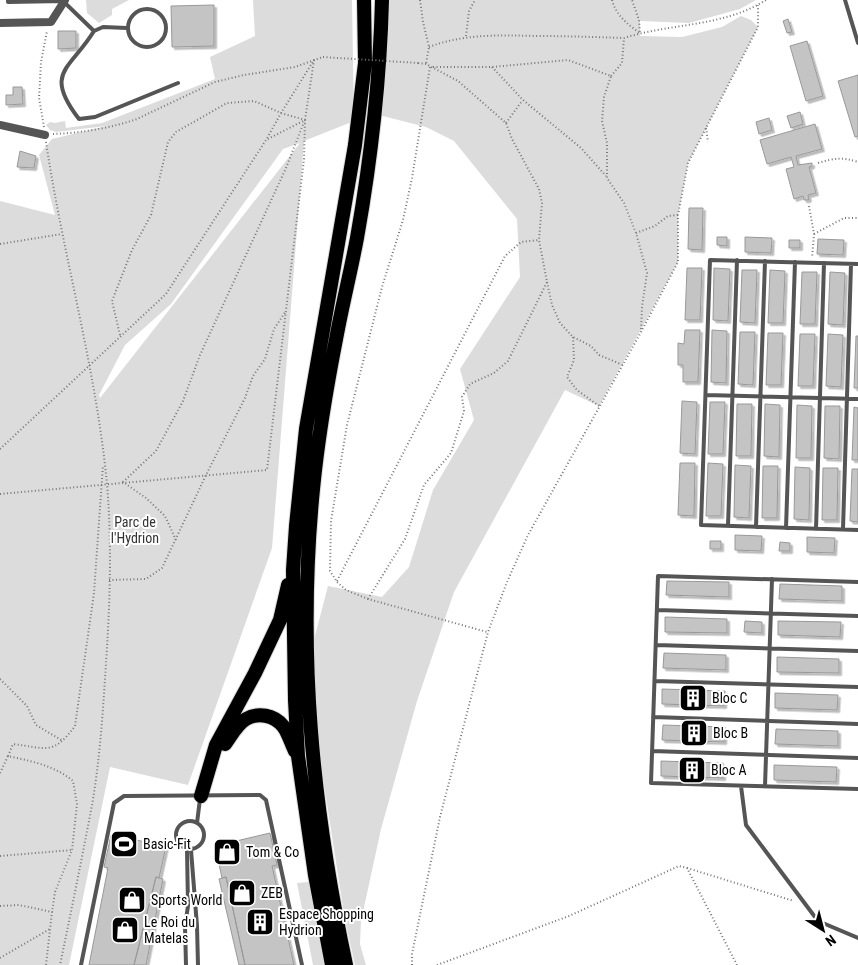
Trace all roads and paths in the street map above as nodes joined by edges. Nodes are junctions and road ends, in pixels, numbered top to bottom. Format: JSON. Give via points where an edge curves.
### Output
{"nodes":[{"id":1,"x":8,"y":0,"type":"edge"},
{"id":2,"x":364,"y":0,"type":"edge"},
{"id":3,"x":375,"y":0,"type":"edge"},
{"id":4,"x":382,"y":0,"type":"edge"},
{"id":5,"x":420,"y":0,"type":"edge"},
{"id":6,"x":475,"y":0,"type":"edge"},
{"id":7,"x":612,"y":0,"type":"edge"},
{"id":8,"x":632,"y":0,"type":"edge"},
{"id":9,"x":766,"y":0,"type":"edge"},
{"id":10,"x":845,"y":0,"type":"edge"},
{"id":11,"x":64,"y":1,"type":"edge"},
{"id":12,"x":758,"y":5,"type":"junction"},
{"id":13,"x":51,"y":22,"type":"junction"},
{"id":14,"x":0,"y":23,"type":"edge"},
{"id":15,"x":127,"y":28,"type":"junction"},
{"id":16,"x":94,"y":31,"type":"junction"},
{"id":17,"x":640,"y":32,"type":"junction"},
{"id":18,"x":466,"y":37,"type":"junction"},
{"id":19,"x":624,"y":38,"type":"junction"},
{"id":20,"x":858,"y":43,"type":"edge"},
{"id":21,"x":429,"y":47,"type":"junction"},
{"id":22,"x":314,"y":60,"type":"junction"},
{"id":23,"x":426,"y":64,"type":"junction"},
{"id":24,"x":430,"y":67,"type":"junction"},
{"id":25,"x":492,"y":67,"type":"junction"},
{"id":26,"x":611,"y":76,"type":"junction"},
{"id":27,"x":178,"y":83,"type":"dead end"},
{"id":28,"x":523,"y":100,"type":"junction"},
{"id":29,"x":375,"y":112,"type":"junction"},
{"id":30,"x":281,"y":113,"type":"junction"},
{"id":31,"x":305,"y":120,"type":"junction"},
{"id":32,"x":506,"y":123,"type":"junction"},
{"id":33,"x":0,"y":125,"type":"edge"},
{"id":34,"x":706,"y":126,"type":"junction"},
{"id":35,"x":45,"y":135,"type":"junction"},
{"id":36,"x":266,"y":140,"type":"junction"},
{"id":37,"x":708,"y":142,"type":"dead end"},
{"id":38,"x":858,"y":162,"type":"edge"},
{"id":39,"x":818,"y":163,"type":"dead end"},
{"id":40,"x":607,"y":178,"type":"junction"},
{"id":41,"x":809,"y":206,"type":"dead end"},
{"id":42,"x":678,"y":215,"type":"junction"},
{"id":43,"x":857,"y":218,"type":"edge"},
{"id":44,"x":636,"y":233,"type":"junction"},
{"id":45,"x":62,"y":234,"type":"junction"},
{"id":46,"x":814,"y":234,"type":"junction"},
{"id":47,"x":539,"y":240,"type":"junction"},
{"id":48,"x":0,"y":244,"type":"edge"},
{"id":49,"x":737,"y":260,"type":"junction"},
{"id":50,"x":765,"y":261,"type":"junction"},
{"id":51,"x":795,"y":262,"type":"junction"},
{"id":52,"x":811,"y":263,"type":"junction"},
{"id":53,"x":824,"y":263,"type":"junction"},
{"id":54,"x":851,"y":264,"type":"junction"},
{"id":55,"x":858,"y":264,"type":"edge"},
{"id":56,"x":547,"y":282,"type":"junction"},
{"id":57,"x":287,"y":310,"type":"junction"},
{"id":58,"x":641,"y":332,"type":"junction"},
{"id":59,"x":120,"y":336,"type":"junction"},
{"id":60,"x":573,"y":337,"type":"junction"},
{"id":61,"x":90,"y":364,"type":"junction"},
{"id":62,"x":623,"y":365,"type":"junction"},
{"id":63,"x":706,"y":394,"type":"junction"},
{"id":64,"x":732,"y":395,"type":"junction"},
{"id":65,"x":760,"y":396,"type":"junction"},
{"id":66,"x":790,"y":397,"type":"junction"},
{"id":67,"x":820,"y":398,"type":"junction"},
{"id":68,"x":847,"y":399,"type":"junction"},
{"id":69,"x":858,"y":399,"type":"edge"},
{"id":70,"x":599,"y":406,"type":"junction"},
{"id":71,"x":0,"y":449,"type":"edge"},
{"id":72,"x":104,"y":461,"type":"junction"},
{"id":73,"x":206,"y":475,"type":"junction"},
{"id":74,"x":123,"y":482,"type":"junction"},
{"id":75,"x":107,"y":483,"type":"junction"},
{"id":76,"x":102,"y":484,"type":"junction"},
{"id":77,"x":0,"y":494,"type":"edge"},
{"id":78,"x":728,"y":526,"type":"junction"},
{"id":79,"x":756,"y":527,"type":"junction"},
{"id":80,"x":786,"y":528,"type":"junction"},
{"id":81,"x":816,"y":529,"type":"junction"},
{"id":82,"x":843,"y":530,"type":"junction"},
{"id":83,"x":858,"y":530,"type":"edge"},
{"id":84,"x":176,"y":540,"type":"junction"},
{"id":85,"x":293,"y":570,"type":"junction"},
{"id":86,"x":109,"y":580,"type":"junction"},
{"id":87,"x":772,"y":580,"type":"junction"},
{"id":88,"x":337,"y":582,"type":"junction"},
{"id":89,"x":858,"y":582,"type":"edge"},
{"id":90,"x":368,"y":599,"type":"junction"},
{"id":91,"x":657,"y":610,"type":"junction"},
{"id":92,"x":771,"y":613,"type":"junction"},
{"id":93,"x":858,"y":616,"type":"edge"},
{"id":94,"x":488,"y":632,"type":"junction"},
{"id":95,"x":656,"y":645,"type":"junction"},
{"id":96,"x":770,"y":648,"type":"junction"},
{"id":97,"x":858,"y":651,"type":"edge"},
{"id":98,"x":0,"y":679,"type":"edge"},
{"id":99,"x":655,"y":681,"type":"junction"},
{"id":100,"x":769,"y":684,"type":"junction"},
{"id":101,"x":858,"y":687,"type":"edge"},
{"id":102,"x":653,"y":717,"type":"junction"},
{"id":103,"x":767,"y":721,"type":"junction"},
{"id":104,"x":858,"y":724,"type":"edge"},
{"id":105,"x":64,"y":741,"type":"junction"},
{"id":106,"x":652,"y":752,"type":"junction"},
{"id":107,"x":766,"y":755,"type":"junction"},
{"id":108,"x":8,"y":756,"type":"junction"},
{"id":109,"x":298,"y":756,"type":"junction"},
{"id":110,"x":858,"y":758,"type":"edge"},
{"id":111,"x":0,"y":774,"type":"edge"},
{"id":112,"x":741,"y":786,"type":"junction"},
{"id":113,"x":765,"y":786,"type":"junction"},
{"id":114,"x":858,"y":789,"type":"edge"},
{"id":115,"x":201,"y":796,"type":"junction"},
{"id":116,"x":197,"y":823,"type":"junction"},
{"id":117,"x":72,"y":850,"type":"junction"},
{"id":118,"x":189,"y":850,"type":"junction"},
{"id":119,"x":0,"y":856,"type":"edge"},
{"id":120,"x":687,"y":868,"type":"junction"},
{"id":121,"x":805,"y":904,"type":"junction"},
{"id":122,"x":0,"y":906,"type":"edge"},
{"id":123,"x":52,"y":912,"type":"junction"},
{"id":124,"x":50,"y":929,"type":"junction"},
{"id":125,"x":858,"y":938,"type":"edge"},
{"id":126,"x":186,"y":950,"type":"junction"},
{"id":127,"x":197,"y":951,"type":"junction"},
{"id":128,"x":0,"y":958,"type":"edge"},
{"id":129,"x":46,"y":965,"type":"edge"},
{"id":130,"x":60,"y":965,"type":"edge"},
{"id":131,"x":80,"y":965,"type":"edge"},
{"id":132,"x":186,"y":965,"type":"edge"},
{"id":133,"x":198,"y":965,"type":"edge"},
{"id":134,"x":302,"y":965,"type":"edge"},
{"id":135,"x":332,"y":965,"type":"edge"},
{"id":136,"x":346,"y":965,"type":"edge"},
{"id":137,"x":412,"y":965,"type":"edge"},
{"id":138,"x":437,"y":965,"type":"edge"},
{"id":139,"x":737,"y":965,"type":"edge"}],
"edges":[{"from":1,"to":11,"type":"lane"},
{"from":2,"to":85,"type":"highway","via":[[365,63],[356,145],[306,429]]},
{"from":3,"to":29,"type":"highway"},
{"from":4,"to":29,"type":"highway"},
{"from":5,"to":21,"type":"path"},
{"from":6,"to":18,"type":"path","via":[[469,11]]},
{"from":7,"to":17,"type":"path","via":[[627,24]]},
{"from":8,"to":17,"type":"path"},
{"from":9,"to":12,"type":"path"},
{"from":10,"to":20,"type":"lane"},
{"from":11,"to":13,"type":"street"},
{"from":11,"to":16,"type":"lane"},
{"from":12,"to":17,"type":"path","via":[[713,22]]},
{"from":12,"to":34,"type":"path","via":[[758,27]]},
{"from":13,"to":14,"type":"street"},
{"from":13,"to":35,"type":"path","via":[[41,62],[39,98]]},
{"from":15,"to":15,"type":"lane","via":[[131,40],[148,47],[164,37],[166,24],[160,13],[148,8],[131,16]]},
{"from":15,"to":16,"type":"lane","via":[[103,27]]},
{"from":16,"to":27,"type":"lane","via":[[63,73],[60,83],[69,106],[79,119],[95,116]]},
{"from":17,"to":19,"type":"path"},
{"from":18,"to":19,"type":"path"},
{"from":18,"to":21,"type":"path"},
{"from":19,"to":26,"type":"path","via":[[622,62]]},
{"from":21,"to":23,"type":"path"},
{"from":22,"to":23,"type":"path","bridge":true,"via":[[322,57]]},
{"from":22,"to":30,"type":"path"},
{"from":22,"to":31,"type":"path"},
{"from":22,"to":35,"type":"path","via":[[294,68],[216,82],[124,124]]},
{"from":23,"to":24,"type":"path"},
{"from":24,"to":25,"type":"path"},
{"from":24,"to":32,"type":"path","via":[[458,81]]},
{"from":24,"to":88,"type":"path","via":[[412,178],[347,425],[331,521],[330,571]]},
{"from":25,"to":26,"type":"path","via":[[568,60]]},
{"from":25,"to":28,"type":"path"},
{"from":26,"to":40,"type":"path","via":[[604,97],[602,121],[607,143]]},
{"from":28,"to":32,"type":"path"},
{"from":28,"to":40,"type":"path","via":[[581,148]]},
{"from":29,"to":136,"type":"highway","via":[[367,178],[320,435],[313,488],[305,629],[319,818]]},
{"from":30,"to":31,"type":"path"},
{"from":30,"to":36,"type":"path"},
{"from":30,"to":59,"type":"path","via":[[254,101],[227,103],[176,132],[168,142],[151,215],[132,250],[112,301]]},
{"from":31,"to":36,"type":"path"},
{"from":31,"to":57,"type":"path","via":[[304,159]]},
{"from":31,"to":74,"type":"path","via":[[200,355],[183,401],[156,451]]},
{"from":32,"to":47,"type":"path","via":[[539,189],[542,203]]},
{"from":33,"to":35,"type":"street"},
{"from":34,"to":37,"type":"path"},
{"from":34,"to":42,"type":"path","via":[[688,163]]},
{"from":35,"to":45,"type":"path"},
{"from":36,"to":59,"type":"path","via":[[166,294]]},
{"from":38,"to":39,"type":"path","via":[[843,158]]},
{"from":40,"to":44,"type":"path","via":[[624,203]]},
{"from":41,"to":46,"type":"path"},
{"from":42,"to":44,"type":"path","via":[[668,216]]},
{"from":42,"to":58,"type":"path","via":[[678,262]]},
{"from":43,"to":46,"type":"path","via":[[844,218]]},
{"from":44,"to":58,"type":"path","via":[[647,273]]},
{"from":45,"to":48,"type":"path"},
{"from":45,"to":61,"type":"path"},
{"from":46,"to":52,"type":"path"},
{"from":47,"to":56,"type":"path"},
{"from":47,"to":88,"type":"path","via":[[521,242],[505,256]]},
{"from":49,"to":50,"type":"lane"},
{"from":49,"to":63,"type":"lane","via":[[710,260]]},
{"from":49,"to":64,"type":"lane"},
{"from":50,"to":51,"type":"lane"},
{"from":50,"to":65,"type":"lane"},
{"from":51,"to":52,"type":"lane"},
{"from":51,"to":66,"type":"lane"},
{"from":52,"to":53,"type":"lane"},
{"from":53,"to":54,"type":"lane"},
{"from":53,"to":67,"type":"lane"},
{"from":54,"to":55,"type":"lane"},
{"from":54,"to":68,"type":"lane"},
{"from":56,"to":60,"type":"path","via":[[560,323]]},
{"from":56,"to":90,"type":"path","via":[[508,361],[470,384],[462,397],[464,411],[451,452],[424,485],[405,539]]},
{"from":57,"to":73,"type":"path","via":[[274,329],[265,359],[253,376]]},
{"from":57,"to":73,"type":"path","via":[[267,470]]},
{"from":58,"to":62,"type":"path"},
{"from":59,"to":61,"type":"path"},
{"from":60,"to":62,"type":"path","via":[[591,346],[599,355]]},
{"from":60,"to":70,"type":"path","via":[[574,360],[567,377],[577,390]]},
{"from":61,"to":71,"type":"path"},
{"from":61,"to":72,"type":"path"},
{"from":62,"to":70,"type":"path"},
{"from":63,"to":64,"type":"lane"},
{"from":63,"to":78,"type":"lane","via":[[702,525]]},
{"from":64,"to":65,"type":"lane"},
{"from":64,"to":78,"type":"lane"},
{"from":65,"to":66,"type":"lane"},
{"from":65,"to":79,"type":"lane"},
{"from":66,"to":67,"type":"lane"},
{"from":66,"to":80,"type":"lane"},
{"from":67,"to":68,"type":"lane"},
{"from":67,"to":81,"type":"lane"},
{"from":68,"to":69,"type":"lane"},
{"from":68,"to":82,"type":"lane"},
{"from":70,"to":94,"type":"path","via":[[528,535]]},
{"from":72,"to":75,"type":"path"},
{"from":72,"to":76,"type":"path"},
{"from":73,"to":74,"type":"path"},
{"from":73,"to":84,"type":"path"},
{"from":74,"to":75,"type":"path"},
{"from":74,"to":84,"type":"path","via":[[165,516]]},
{"from":75,"to":76,"type":"path"},
{"from":75,"to":86,"type":"path"},
{"from":76,"to":77,"type":"path"},
{"from":76,"to":105,"type":"path","via":[[94,593],[75,726]]},
{"from":78,"to":79,"type":"lane"},
{"from":79,"to":80,"type":"lane"},
{"from":80,"to":81,"type":"lane"},
{"from":81,"to":82,"type":"lane"},
{"from":82,"to":83,"type":"lane"},
{"from":84,"to":86,"type":"path","via":[[162,568],[146,579]]},
{"from":85,"to":109,"type":"highway"},
{"from":85,"to":115,"type":"highway","via":[[280,620],[216,745]]},
{"from":86,"to":130,"type":"path","via":[[104,700],[92,803]]},
{"from":87,"to":89,"type":"lane"},
{"from":87,"to":91,"type":"lane","via":[[658,576]]},
{"from":87,"to":92,"type":"lane"},
{"from":88,"to":90,"type":"path","via":[[346,590]]},
{"from":90,"to":94,"type":"path"},
{"from":91,"to":92,"type":"lane"},
{"from":91,"to":95,"type":"lane"},
{"from":92,"to":93,"type":"lane"},
{"from":92,"to":96,"type":"lane"},
{"from":94,"to":137,"type":"path","via":[[440,817]]},
{"from":95,"to":96,"type":"lane"},
{"from":95,"to":99,"type":"lane"},
{"from":96,"to":97,"type":"lane"},
{"from":96,"to":100,"type":"lane"},
{"from":98,"to":105,"type":"path","via":[[27,706],[36,726]]},
{"from":99,"to":100,"type":"lane"},
{"from":99,"to":102,"type":"lane"},
{"from":100,"to":101,"type":"lane"},
{"from":100,"to":103,"type":"lane"},
{"from":102,"to":103,"type":"lane"},
{"from":102,"to":106,"type":"lane"},
{"from":103,"to":104,"type":"lane"},
{"from":103,"to":107,"type":"lane"},
{"from":105,"to":108,"type":"path","via":[[49,749],[13,744]]},
{"from":106,"to":107,"type":"lane"},
{"from":106,"to":112,"type":"lane","via":[[651,783]]},
{"from":107,"to":110,"type":"lane"},
{"from":107,"to":113,"type":"lane"},
{"from":108,"to":111,"type":"path"},
{"from":108,"to":117,"type":"path","via":[[62,771],[72,780],[77,804]]},
{"from":109,"to":115,"type":"highway","via":[[283,726],[272,718],[260,715],[246,719],[225,744]]},
{"from":109,"to":135,"type":"highway"},
{"from":112,"to":113,"type":"lane"},
{"from":112,"to":121,"type":"lane","via":[[746,824]]},
{"from":113,"to":114,"type":"lane"},
{"from":115,"to":116,"type":"lane"},
{"from":115,"to":131,"type":"lane","via":[[124,796],[114,803]]},
{"from":115,"to":134,"type":"lane","via":[[260,795],[266,800]]},
{"from":116,"to":118,"type":"lane","via":[[204,836],[198,847]]},
{"from":116,"to":118,"type":"lane","via":[[184,822],[175,832],[178,845]]},
{"from":117,"to":119,"type":"path"},
{"from":117,"to":123,"type":"path","via":[[55,892]]},
{"from":118,"to":126,"type":"lane"},
{"from":118,"to":127,"type":"lane"},
{"from":120,"to":121,"type":"path"},
{"from":120,"to":138,"type":"path","via":[[679,866],[569,916]]},
{"from":120,"to":139,"type":"path"},
{"from":121,"to":125,"type":"lane","via":[[818,921]]},
{"from":122,"to":123,"type":"path","via":[[19,905]]},
{"from":123,"to":124,"type":"path"},
{"from":124,"to":128,"type":"path"},
{"from":124,"to":129,"type":"path"},
{"from":126,"to":127,"type":"lane"},
{"from":126,"to":132,"type":"lane"},
{"from":127,"to":133,"type":"lane"}]}
